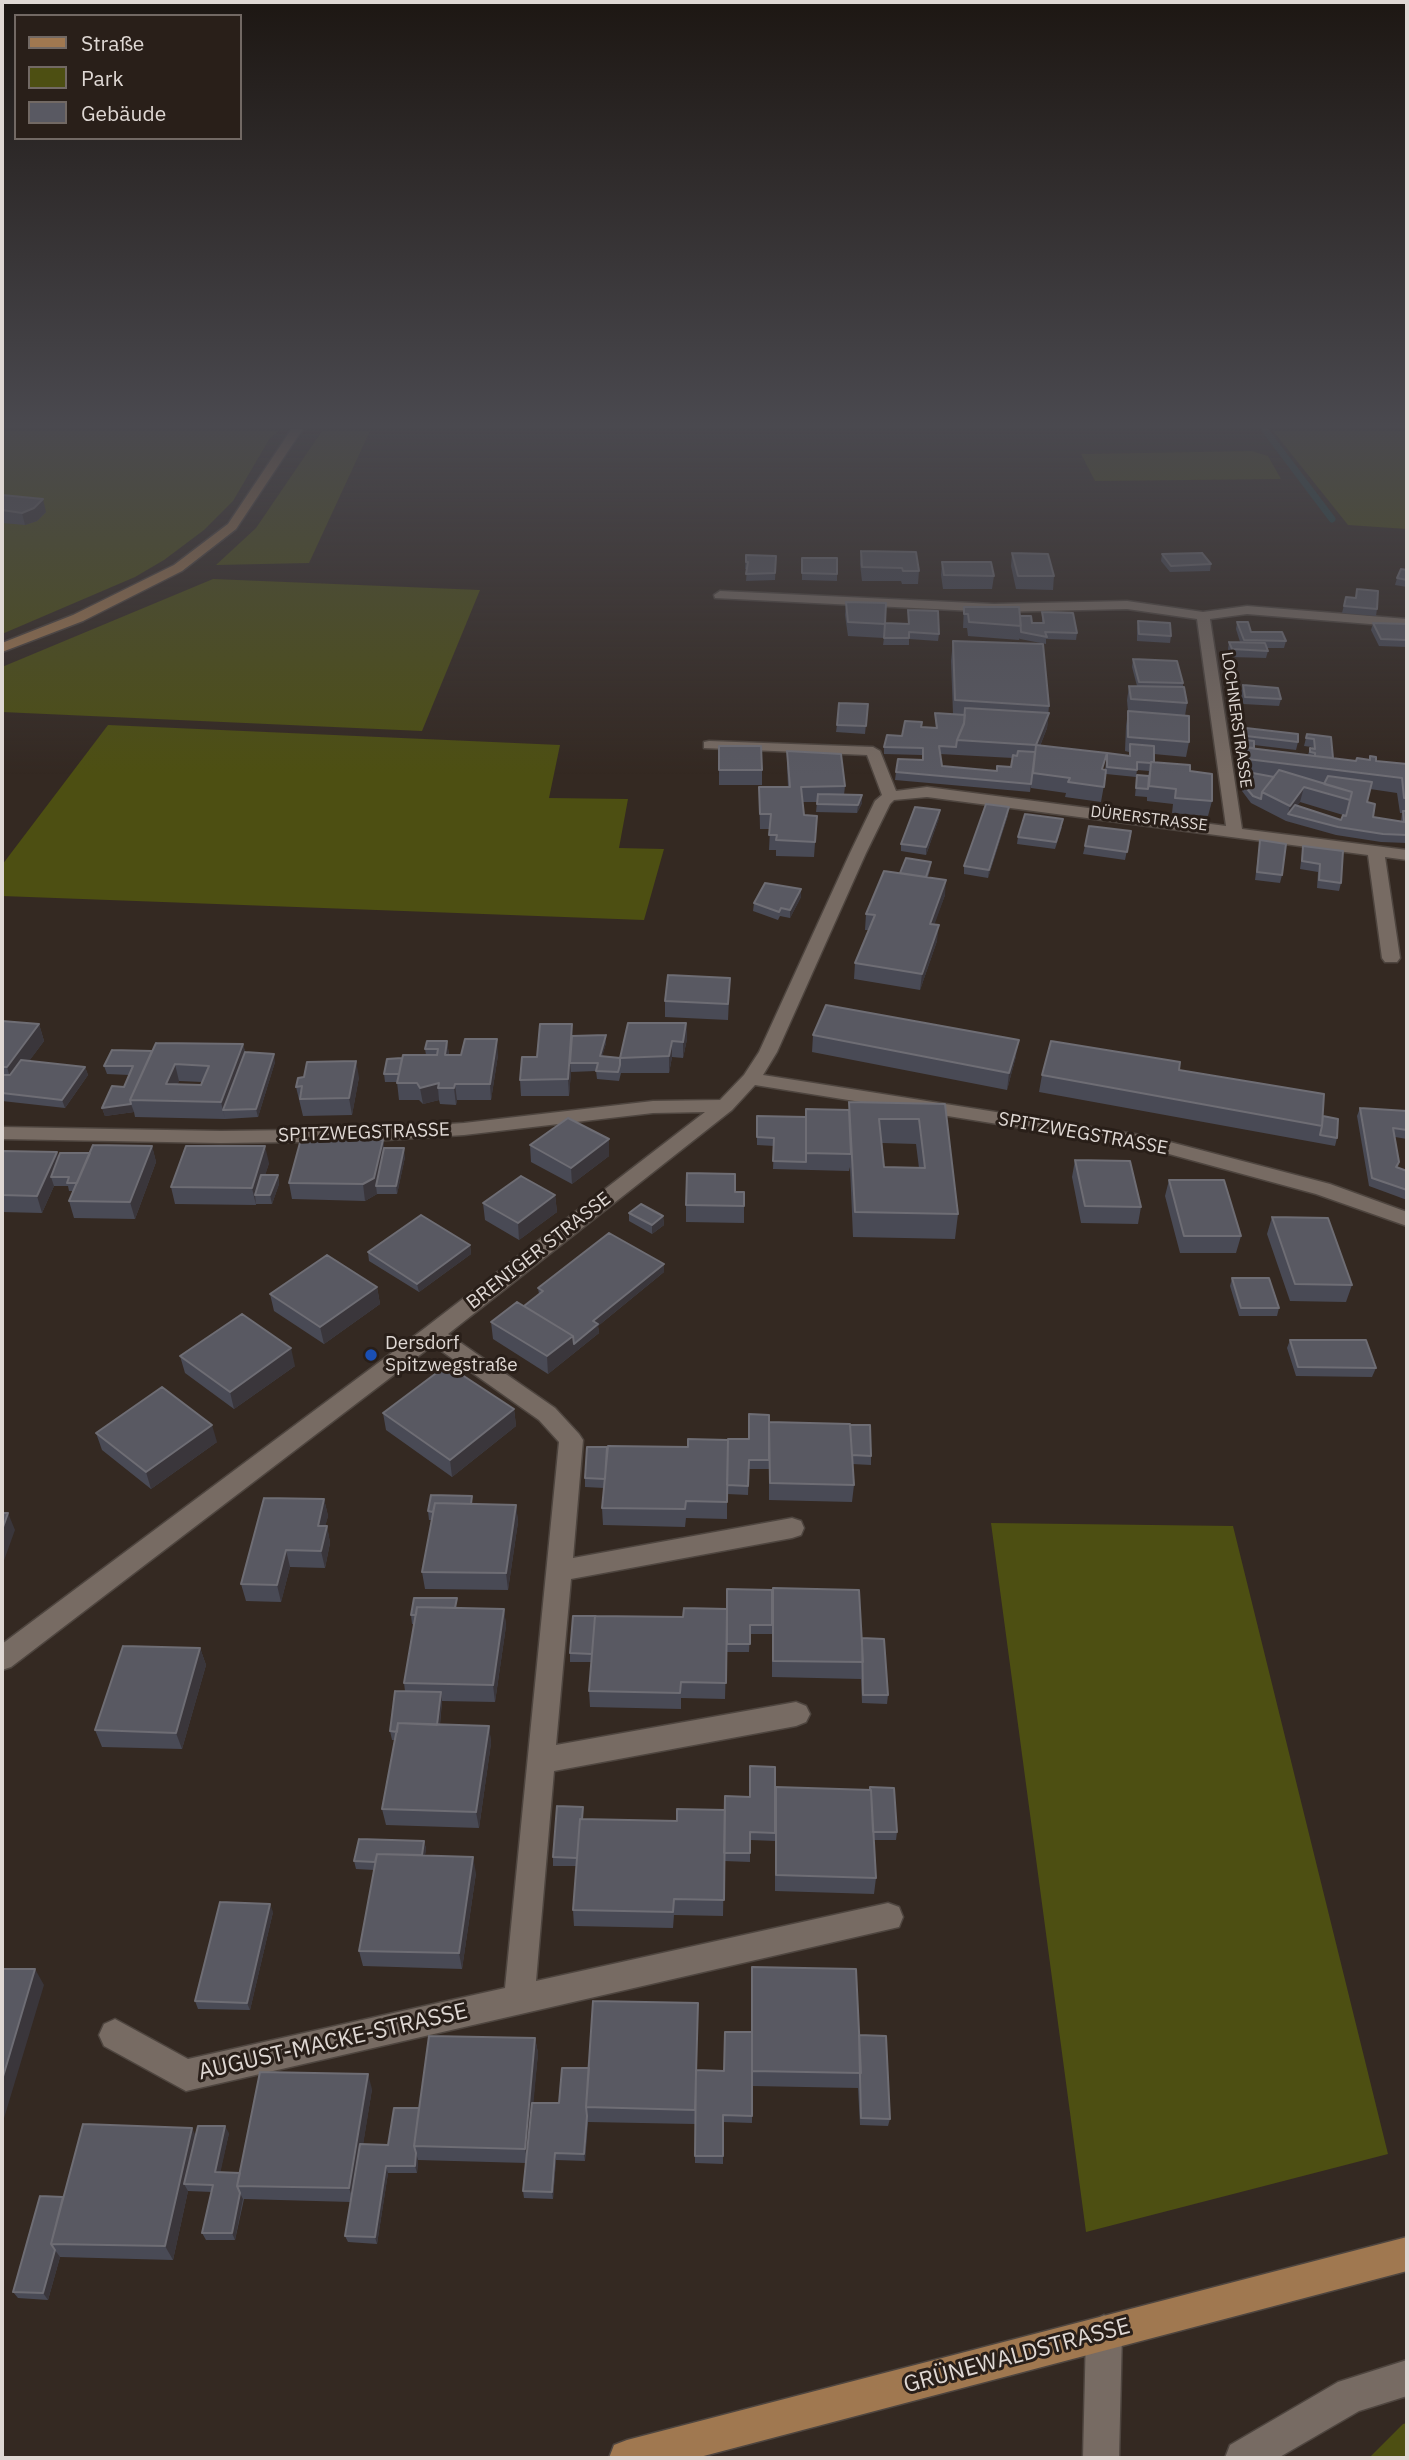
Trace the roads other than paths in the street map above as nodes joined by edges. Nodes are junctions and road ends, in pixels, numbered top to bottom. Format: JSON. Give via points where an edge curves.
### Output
{"nodes":[{"id":1,"x":208,"y":545,"type":"edge"},
{"id":2,"x":720,"y":595,"type":"dead end"},
{"id":3,"x":1203,"y":616,"type":"junction"},
{"id":4,"x":1407,"y":623,"type":"edge"},
{"id":5,"x":2,"y":648,"type":"edge"},
{"id":6,"x":709,"y":745,"type":"dead end"},
{"id":7,"x":890,"y":796,"type":"junction"},
{"id":8,"x":1234,"y":830,"type":"junction"},
{"id":9,"x":1376,"y":853,"type":"junction"},
{"id":10,"x":1407,"y":855,"type":"edge"},
{"id":11,"x":1391,"y":958,"type":"dead end"},
{"id":12,"x":751,"y":1079,"type":"junction"},
{"id":13,"x":725,"y":1106,"type":"junction"},
{"id":14,"x":2,"y":1133,"type":"edge"},
{"id":15,"x":1407,"y":1219,"type":"edge"},
{"id":16,"x":433,"y":1334,"type":"junction"},
{"id":17,"x":792,"y":1528,"type":"dead end"},
{"id":18,"x":559,"y":1571,"type":"junction"},
{"id":19,"x":2,"y":1659,"type":"edge"},
{"id":20,"x":796,"y":1714,"type":"dead end"},
{"id":21,"x":539,"y":1761,"type":"junction"},
{"id":22,"x":888,"y":1917,"type":"dead end"},
{"id":23,"x":519,"y":2000,"type":"junction"},
{"id":24,"x":115,"y":2035,"type":"dead end"},
{"id":25,"x":1407,"y":2254,"type":"edge"},
{"id":26,"x":1104,"y":2333,"type":"junction"},
{"id":27,"x":1407,"y":2378,"type":"edge"},
{"id":28,"x":627,"y":2458,"type":"edge"},
{"id":29,"x":1101,"y":2458,"type":"edge"},
{"id":30,"x":1243,"y":2458,"type":"edge"}],
"edges":[{"from":1,"to":5,"type":"main road","via":[[178,568],[78,618]]},
{"from":2,"to":3,"type":"street","via":[[994,608],[1127,605]]},
{"from":3,"to":4,"type":"street","via":[[1247,610]]},
{"from":3,"to":8,"type":"street","name":"LOCHNERSTRASSE"},
{"from":6,"to":7,"type":"street","via":[[873,751]]},
{"from":7,"to":8,"type":"street","name":"DÜRERSTRASSE","via":[[928,792]]},
{"from":7,"to":12,"type":"street","name":"BRENIGER STRASSE","via":[[883,801],[768,1052]]},
{"from":8,"to":9,"type":"street","name":"DÜRERSTRASSE"},
{"from":9,"to":10,"type":"street","name":"DÜRERSTRASSE"},
{"from":9,"to":11,"type":"street"},
{"from":12,"to":13,"type":"street","name":"BRENIGER STRASSE"},
{"from":12,"to":15,"type":"street","name":"SPITZWEGSTRASSE","via":[[1147,1142],[1323,1189]]},
{"from":13,"to":14,"type":"street","name":"SPITZWEGSTRASSE","via":[[653,1107],[371,1135]]},
{"from":13,"to":16,"type":"street","name":"BRENIGER STRASSE"},
{"from":16,"to":18,"type":"street","via":[[547,1414],[571,1440]]},
{"from":16,"to":19,"type":"street","name":"BRENIGER STRASSE"},
{"from":17,"to":18,"type":"street"},
{"from":18,"to":21,"type":"street"},
{"from":20,"to":21,"type":"street"},
{"from":21,"to":23,"type":"street"},
{"from":22,"to":23,"type":"street","name":"AUGUST-MACKE-STRASSE"},
{"from":23,"to":24,"type":"street","name":"AUGUST-MACKE-STRASSE","via":[[186,2075]]},
{"from":25,"to":26,"type":"main road","name":"GRÜNEWALDSTRASSE"},
{"from":26,"to":28,"type":"main road","name":"GRÜNEWALDSTRASSE"},
{"from":26,"to":29,"type":"street"},
{"from":27,"to":30,"type":"street","via":[[1351,2395]]}]}
